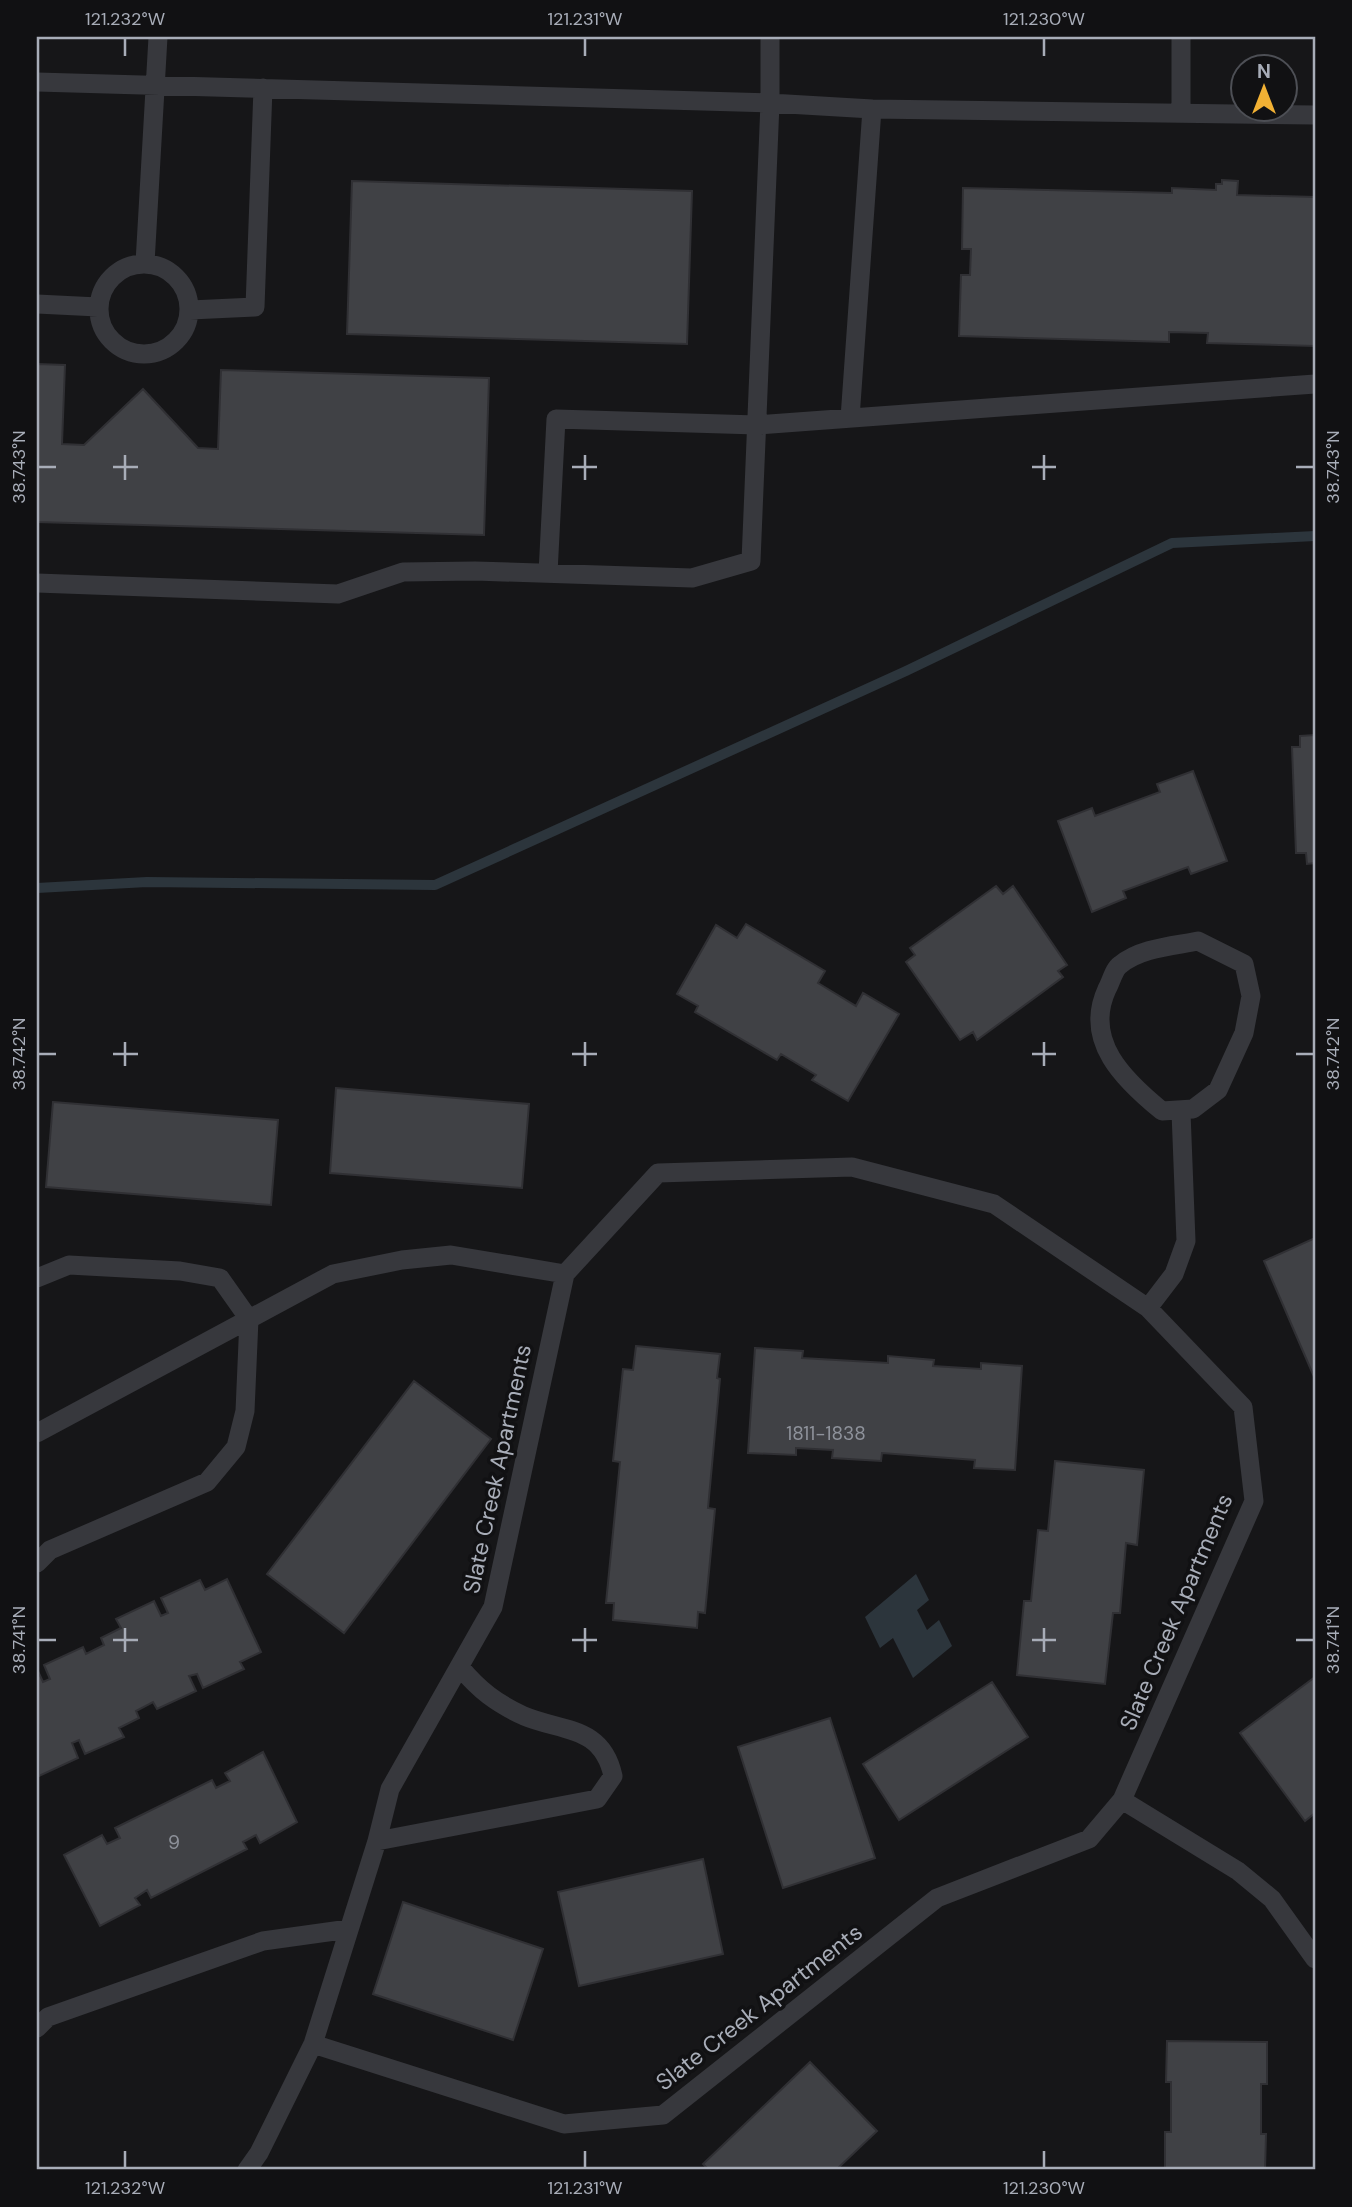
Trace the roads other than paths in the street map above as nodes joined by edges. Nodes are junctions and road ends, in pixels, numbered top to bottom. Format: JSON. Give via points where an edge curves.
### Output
{"nodes":[{"id":1,"x":158,"y":37,"type":"edge"},
{"id":2,"x":770,"y":37,"type":"edge"},
{"id":3,"x":1181,"y":37,"type":"edge"},
{"id":4,"x":37,"y":82,"type":"edge"},
{"id":5,"x":155,"y":85,"type":"junction"},
{"id":6,"x":263,"y":88,"type":"junction"},
{"id":7,"x":770,"y":103,"type":"junction"},
{"id":8,"x":873,"y":108,"type":"junction"},
{"id":9,"x":1181,"y":113,"type":"junction"},
{"id":10,"x":1315,"y":115,"type":"edge"},
{"id":11,"x":145,"y":263,"type":"junction"},
{"id":12,"x":37,"y":304,"type":"edge"},
{"id":13,"x":98,"y":307,"type":"junction"},
{"id":14,"x":190,"y":310,"type":"junction"},
{"id":15,"x":1315,"y":384,"type":"edge"},
{"id":16,"x":850,"y":418,"type":"junction"},
{"id":17,"x":757,"y":425,"type":"junction"},
{"id":18,"x":548,"y":573,"type":"junction"},
{"id":19,"x":37,"y":583,"type":"edge"},
{"id":20,"x":1181,"y":1112,"type":"junction"},
{"id":21,"x":565,"y":1274,"type":"junction"},
{"id":22,"x":37,"y":1278,"type":"edge"},
{"id":23,"x":1149,"y":1308,"type":"junction"},
{"id":24,"x":249,"y":1319,"type":"junction"},
{"id":25,"x":37,"y":1433,"type":"edge"},
{"id":26,"x":37,"y":1563,"type":"edge"},
{"id":27,"x":460,"y":1667,"type":"junction"},
{"id":28,"x":1122,"y":1800,"type":"junction"},
{"id":29,"x":377,"y":1841,"type":"junction"},
{"id":30,"x":349,"y":1929,"type":"junction"},
{"id":31,"x":1315,"y":1958,"type":"edge"},
{"id":32,"x":37,"y":2028,"type":"edge"},
{"id":33,"x":313,"y":2043,"type":"junction"},
{"id":34,"x":247,"y":2170,"type":"edge"}],
"edges":[{"from":1,"to":5,"type":"lane"},
{"from":2,"to":7,"type":"lane"},
{"from":3,"to":9,"type":"lane"},
{"from":4,"to":5,"type":"lane"},
{"from":5,"to":6,"type":"lane"},
{"from":5,"to":11,"type":"lane"},
{"from":6,"to":7,"type":"lane"},
{"from":6,"to":14,"type":"lane","via":[[255,307]]},
{"from":7,"to":8,"type":"lane"},
{"from":7,"to":17,"type":"lane"},
{"from":8,"to":9,"type":"lane"},
{"from":8,"to":16,"type":"lane"},
{"from":9,"to":10,"type":"lane"},
{"from":11,"to":13,"type":"lane","via":[[112,275]]},
{"from":11,"to":14,"type":"lane","via":[[163,267],[177,277]]},
{"from":12,"to":13,"type":"lane"},
{"from":13,"to":14,"type":"lane","via":[[110,340],[124,350],[142,354],[175,342],[186,327]]},
{"from":15,"to":16,"type":"lane"},
{"from":16,"to":17,"type":"lane"},
{"from":17,"to":18,"type":"lane","via":[[751,561],[692,578]]},
{"from":17,"to":18,"type":"lane","via":[[556,419]]},
{"from":18,"to":19,"type":"lane","via":[[403,572],[338,594]]},
{"from":20,"to":20,"type":"lane","via":[[1194,1110],[1218,1090],[1244,1033],[1251,996],[1244,964],[1198,941],[1146,952],[1118,965],[1102,1000],[1100,1037],[1110,1059],[1162,1111]]},
{"from":20,"to":23,"type":"lane","via":[[1186,1241],[1174,1274]]},
{"from":21,"to":23,"type":"lane","name":"Slate Creek Apartments","via":[[659,1173],[852,1167],[994,1204]]},
{"from":21,"to":24,"type":"lane","via":[[451,1255],[402,1260],[333,1274]]},
{"from":21,"to":27,"type":"lane","name":"Slate Creek Apartments","via":[[493,1607]]},
{"from":22,"to":24,"type":"lane","via":[[69,1265],[180,1271],[220,1278]]},
{"from":23,"to":28,"type":"lane","name":"Slate Creek Apartments","via":[[1243,1407],[1254,1501]]},
{"from":24,"to":25,"type":"lane"},
{"from":24,"to":26,"type":"lane","via":[[245,1411],[236,1447],[207,1482],[50,1550]]},
{"from":27,"to":29,"type":"lane","name":"Slate Creek Apartments","via":[[390,1789]]},
{"from":27,"to":29,"type":"lane","via":[[482,1693],[526,1716],[583,1732],[609,1759],[613,1776],[597,1799]]},
{"from":28,"to":31,"type":"lane","via":[[1238,1871],[1272,1899]]},
{"from":28,"to":33,"type":"lane","name":"Slate Creek Apartments","via":[[1089,1839],[937,1898],[663,2115],[564,2124]]},
{"from":29,"to":30,"type":"lane","name":"Slate Creek Apartments"},
{"from":30,"to":32,"type":"lane","via":[[263,1941],[48,2017]]},
{"from":30,"to":33,"type":"lane","name":"Slate Creek Apartments"},
{"from":33,"to":34,"type":"lane","name":"Slate Creek Apartments"}]}
